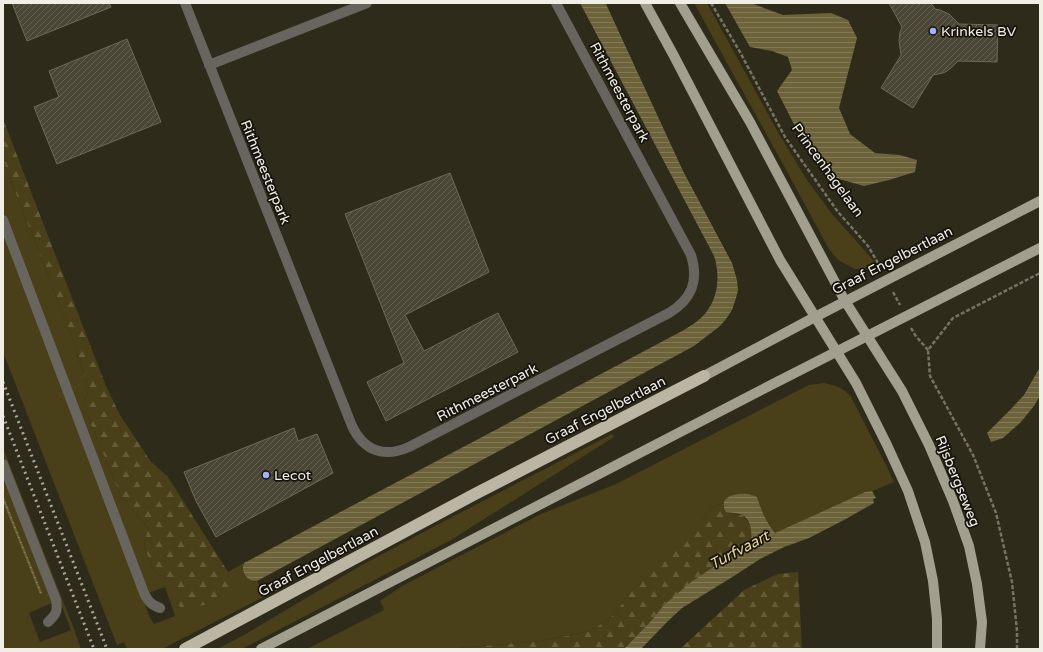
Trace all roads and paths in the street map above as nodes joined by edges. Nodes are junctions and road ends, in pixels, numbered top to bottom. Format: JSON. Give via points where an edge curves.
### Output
{"nodes":[{"id":1,"x":185,"y":3,"type":"edge"},
{"id":2,"x":367,"y":3,"type":"edge"},
{"id":3,"x":556,"y":3,"type":"edge"},
{"id":4,"x":645,"y":3,"type":"edge"},
{"id":5,"x":680,"y":3,"type":"edge"},
{"id":6,"x":710,"y":3,"type":"edge"},
{"id":7,"x":209,"y":65,"type":"junction"},
{"id":8,"x":1040,"y":201,"type":"edge"},
{"id":9,"x":3,"y":220,"type":"edge"},
{"id":10,"x":1040,"y":248,"type":"edge"},
{"id":11,"x":1040,"y":273,"type":"edge"},
{"id":12,"x":887,"y":280,"type":"junction"},
{"id":13,"x":845,"y":301,"type":"junction"},
{"id":14,"x":906,"y":316,"type":"junction"},
{"id":15,"x":815,"y":317,"type":"junction"},
{"id":16,"x":868,"y":336,"type":"junction"},
{"id":17,"x":928,"y":350,"type":"junction"},
{"id":18,"x":837,"y":352,"type":"junction"},
{"id":19,"x":704,"y":376,"type":"joint"},
{"id":20,"x":3,"y":464,"type":"edge"},
{"id":21,"x":160,"y":608,"type":"dead end"},
{"id":22,"x":48,"y":622,"type":"dead end"},
{"id":23,"x":185,"y":649,"type":"edge"},
{"id":24,"x":262,"y":649,"type":"edge"},
{"id":25,"x":937,"y":649,"type":"edge"},
{"id":26,"x":980,"y":649,"type":"edge"},
{"id":27,"x":1017,"y":649,"type":"edge"}],
"edges":[{"from":1,"to":7,"type":"street","name":"Rithmeesterpark"},
{"from":2,"to":7,"type":"street"},
{"from":3,"to":7,"type":"street","name":"Rithmeesterpark","via":[[691,255],[694,263],[692,287],[683,302],[670,313],[401,451],[374,450],[363,443],[355,433]]},
{"from":4,"to":15,"type":"main road","via":[[780,260]]},
{"from":5,"to":13,"type":"main road","via":[[750,122]]},
{"from":6,"to":12,"type":"path","name":"Princenhagelaan","via":[[740,52],[785,137],[838,212],[868,246]]},
{"from":8,"to":12,"type":"main road","name":"Graaf Engelbertlaan"},
{"from":9,"to":21,"type":"street","via":[[144,593],[153,605]]},
{"from":10,"to":14,"type":"main road"},
{"from":11,"to":17,"type":"path","via":[[953,318]]},
{"from":12,"to":13,"type":"main road","name":"Graaf Engelbertlaan"},
{"from":12,"to":14,"type":"path","name":"Princenhagelaan"},
{"from":13,"to":15,"type":"main road","name":"Graaf Engelbertlaan"},
{"from":13,"to":16,"type":"main road","name":"Rijsbergseweg"},
{"from":14,"to":16,"type":"main road"},
{"from":14,"to":17,"type":"path","name":"Princenhagelaan","via":[[915,335]]},
{"from":15,"to":18,"type":"main road"},
{"from":15,"to":19,"type":"main road","name":"Graaf Engelbertlaan"},
{"from":16,"to":18,"type":"main road"},
{"from":16,"to":26,"type":"main road","name":"Rijsbergseweg","via":[[930,445],[953,500],[969,546],[977,584],[982,622]]},
{"from":17,"to":27,"type":"path","via":[[930,376],[973,455],[996,513],[1012,582]]},
{"from":18,"to":24,"type":"main road"},
{"from":18,"to":25,"type":"main road","via":[[856,383],[887,445],[917,517],[933,581]]},
{"from":19,"to":23,"type":"highway","name":"Graaf Engelbertlaan","via":[[455,504]]},
{"from":20,"to":22,"type":"street","via":[[56,600],[56,612]]}]}
